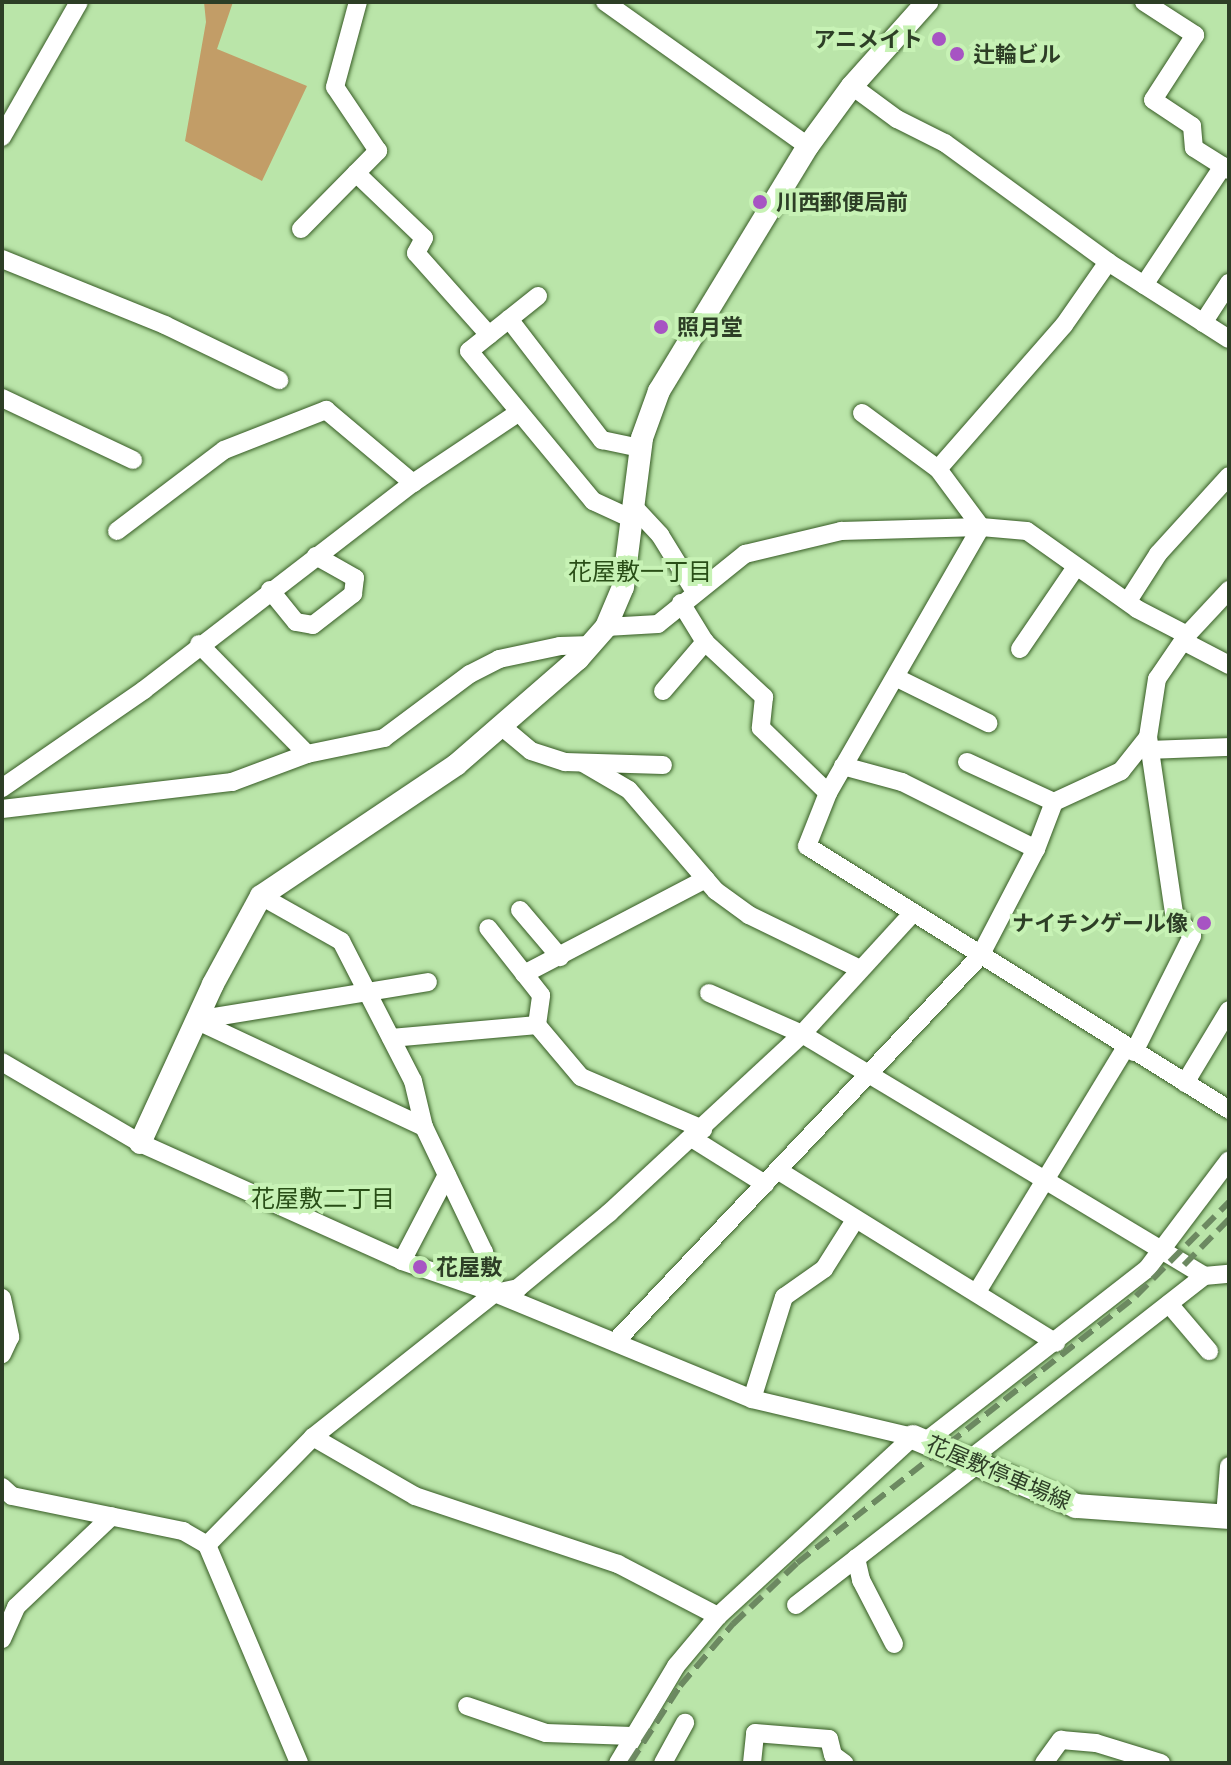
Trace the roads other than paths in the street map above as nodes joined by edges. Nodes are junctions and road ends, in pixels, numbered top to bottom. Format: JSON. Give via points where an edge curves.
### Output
{"nodes":[{"id":1,"x":79,"y":2,"type":"edge"},
{"id":2,"x":358,"y":2,"type":"edge"},
{"id":3,"x":605,"y":2,"type":"edge"},
{"id":4,"x":927,"y":2,"type":"edge"},
{"id":5,"x":1144,"y":2,"type":"edge"},
{"id":6,"x":852,"y":86,"type":"junction"},
{"id":7,"x":2,"y":137,"type":"edge"},
{"id":8,"x":808,"y":146,"type":"junction"},
{"id":9,"x":1226,"y":168,"type":"edge"},
{"id":10,"x":356,"y":173,"type":"junction"},
{"id":11,"x":301,"y":229,"type":"dead end"},
{"id":12,"x":2,"y":259,"type":"edge"},
{"id":13,"x":1108,"y":262,"type":"junction"},
{"id":14,"x":1229,"y":283,"type":"edge"},
{"id":15,"x":1144,"y":285,"type":"junction"},
{"id":16,"x":538,"y":296,"type":"dead end"},
{"id":17,"x":509,"y":319,"type":"junction"},
{"id":18,"x":1203,"y":323,"type":"junction"},
{"id":19,"x":489,"y":335,"type":"junction"},
{"id":20,"x":1229,"y":339,"type":"edge"},
{"id":21,"x":279,"y":380,"type":"dead end"},
{"id":22,"x":2,"y":398,"type":"edge"},
{"id":23,"x":518,"y":413,"type":"junction"},
{"id":24,"x":862,"y":413,"type":"dead end"},
{"id":25,"x":641,"y":448,"type":"junction"},
{"id":26,"x":133,"y":460,"type":"dead end"},
{"id":27,"x":938,"y":469,"type":"junction"},
{"id":28,"x":1229,"y":476,"type":"edge"},
{"id":29,"x":413,"y":483,"type":"junction"},
{"id":30,"x":633,"y":512,"type":"junction"},
{"id":31,"x":981,"y":527,"type":"junction"},
{"id":32,"x":117,"y":531,"type":"dead end"},
{"id":33,"x":316,"y":556,"type":"junction"},
{"id":34,"x":1076,"y":567,"type":"junction"},
{"id":35,"x":270,"y":590,"type":"junction"},
{"id":36,"x":1229,"y":590,"type":"edge"},
{"id":37,"x":688,"y":598,"type":"junction"},
{"id":38,"x":1128,"y":601,"type":"junction"},
{"id":39,"x":606,"y":627,"type":"junction"},
{"id":40,"x":1185,"y":638,"type":"junction"},
{"id":41,"x":705,"y":642,"type":"junction"},
{"id":42,"x":199,"y":644,"type":"junction"},
{"id":43,"x":591,"y":645,"type":"junction"},
{"id":44,"x":1020,"y":649,"type":"dead end"},
{"id":45,"x":1229,"y":665,"type":"edge"},
{"id":46,"x":897,"y":678,"type":"junction"},
{"id":47,"x":663,"y":691,"type":"dead end"},
{"id":48,"x":988,"y":723,"type":"dead end"},
{"id":49,"x":500,"y":725,"type":"junction"},
{"id":50,"x":1149,"y":744,"type":"junction"},
{"id":51,"x":1229,"y":747,"type":"edge"},
{"id":52,"x":307,"y":754,"type":"junction"},
{"id":53,"x":967,"y":762,"type":"dead end"},
{"id":54,"x":583,"y":763,"type":"junction"},
{"id":55,"x":663,"y":765,"type":"dead end"},
{"id":56,"x":843,"y":766,"type":"junction"},
{"id":57,"x":2,"y":788,"type":"edge"},
{"id":58,"x":828,"y":793,"type":"junction"},
{"id":59,"x":1054,"y":802,"type":"junction"},
{"id":60,"x":2,"y":809,"type":"edge"},
{"id":61,"x":1036,"y":849,"type":"junction"},
{"id":62,"x":706,"y":879,"type":"junction"},
{"id":63,"x":261,"y":896,"type":"junction"},
{"id":64,"x":520,"y":910,"type":"dead end"},
{"id":65,"x":913,"y":913,"type":"junction"},
{"id":66,"x":488,"y":928,"type":"dead end"},
{"id":67,"x":980,"y":956,"type":"junction"},
{"id":68,"x":560,"y":957,"type":"junction"},
{"id":69,"x":858,"y":968,"type":"junction"},
{"id":70,"x":524,"y":974,"type":"junction"},
{"id":71,"x":428,"y":982,"type":"dead end"},
{"id":72,"x":369,"y":992,"type":"junction"},
{"id":73,"x":709,"y":993,"type":"dead end"},
{"id":74,"x":1229,"y":1010,"type":"edge"},
{"id":75,"x":196,"y":1020,"type":"junction"},
{"id":76,"x":537,"y":1025,"type":"junction"},
{"id":77,"x":802,"y":1034,"type":"junction"},
{"id":78,"x":391,"y":1038,"type":"junction"},
{"id":79,"x":1130,"y":1049,"type":"junction"},
{"id":80,"x":2,"y":1062,"type":"edge"},
{"id":81,"x":871,"y":1075,"type":"junction"},
{"id":82,"x":1185,"y":1083,"type":"junction"},
{"id":83,"x":1229,"y":1110,"type":"edge"},
{"id":84,"x":424,"y":1127,"type":"junction"},
{"id":85,"x":698,"y":1134,"type":"junction"},
{"id":86,"x":140,"y":1143,"type":"junction"},
{"id":87,"x":1229,"y":1160,"type":"edge"},
{"id":88,"x":447,"y":1175,"type":"junction"},
{"id":89,"x":772,"y":1178,"type":"junction"},
{"id":90,"x":1046,"y":1180,"type":"junction"},
{"id":91,"x":855,"y":1220,"type":"junction"},
{"id":92,"x":1160,"y":1252,"type":"junction"},
{"id":93,"x":402,"y":1261,"type":"junction"},
{"id":94,"x":1229,"y":1274,"type":"edge"},
{"id":95,"x":1204,"y":1276,"type":"junction"},
{"id":96,"x":977,"y":1292,"type":"junction"},
{"id":97,"x":495,"y":1293,"type":"junction"},
{"id":98,"x":2,"y":1298,"type":"edge"},
{"id":99,"x":1169,"y":1304,"type":"junction"},
{"id":100,"x":615,"y":1342,"type":"junction"},
{"id":101,"x":1056,"y":1343,"type":"junction"},
{"id":102,"x":1209,"y":1351,"type":"dead end"},
{"id":103,"x":2,"y":1354,"type":"edge"},
{"id":104,"x":752,"y":1399,"type":"junction"},
{"id":105,"x":313,"y":1437,"type":"junction"},
{"id":106,"x":920,"y":1439,"type":"junction"},
{"id":107,"x":975,"y":1461,"type":"junction"},
{"id":108,"x":1229,"y":1466,"type":"edge"},
{"id":109,"x":2,"y":1487,"type":"edge"},
{"id":110,"x":112,"y":1516,"type":"junction"},
{"id":111,"x":1227,"y":1517,"type":"edge"},
{"id":112,"x":207,"y":1545,"type":"junction"},
{"id":113,"x":856,"y":1558,"type":"junction"},
{"id":114,"x":796,"y":1605,"type":"dead end"},
{"id":115,"x":718,"y":1616,"type":"junction"},
{"id":116,"x":2,"y":1639,"type":"edge"},
{"id":117,"x":894,"y":1644,"type":"dead end"},
{"id":118,"x":467,"y":1706,"type":"dead end"},
{"id":119,"x":685,"y":1723,"type":"dead end"},
{"id":120,"x":632,"y":1736,"type":"junction"},
{"id":121,"x":299,"y":1763,"type":"edge"},
{"id":122,"x":618,"y":1763,"type":"edge"},
{"id":123,"x":663,"y":1763,"type":"edge"},
{"id":124,"x":752,"y":1763,"type":"edge"},
{"id":125,"x":844,"y":1763,"type":"edge"},
{"id":126,"x":1044,"y":1763,"type":"edge"},
{"id":127,"x":1161,"y":1763,"type":"edge"}],
"edges":[{"from":1,"to":7,"type":"street"},
{"from":2,"to":10,"type":"street","via":[[335,87],[378,151]]},
{"from":3,"to":8,"type":"street"},
{"from":4,"to":6,"type":"street"},
{"from":5,"to":9,"type":"street","via":[[1195,35],[1153,100],[1192,126],[1194,148]]},
{"from":6,"to":8,"type":"street"},
{"from":6,"to":13,"type":"street","via":[[897,119],[945,143]]},
{"from":8,"to":25,"type":"street","via":[[659,391]]},
{"from":9,"to":15,"type":"street"},
{"from":10,"to":11,"type":"street"},
{"from":10,"to":19,"type":"street","via":[[424,238],[416,253]]},
{"from":12,"to":21,"type":"street","via":[[165,325]]},
{"from":13,"to":15,"type":"street"},
{"from":13,"to":27,"type":"street","via":[[1064,325]]},
{"from":14,"to":18,"type":"street"},
{"from":15,"to":18,"type":"street"},
{"from":16,"to":17,"type":"street"},
{"from":17,"to":19,"type":"street"},
{"from":17,"to":25,"type":"street","via":[[602,440]]},
{"from":18,"to":20,"type":"street"},
{"from":19,"to":23,"type":"street","via":[[469,351]]},
{"from":22,"to":26,"type":"street"},
{"from":23,"to":29,"type":"street"},
{"from":23,"to":30,"type":"street","via":[[593,501]]},
{"from":24,"to":27,"type":"street"},
{"from":25,"to":30,"type":"street"},
{"from":27,"to":31,"type":"street"},
{"from":28,"to":38,"type":"street","via":[[1158,554]]},
{"from":29,"to":32,"type":"street","via":[[326,410],[224,450]]},
{"from":29,"to":33,"type":"street"},
{"from":30,"to":37,"type":"street","via":[[660,535]]},
{"from":30,"to":39,"type":"street","via":[[623,587]]},
{"from":31,"to":34,"type":"street","via":[[1027,531]]},
{"from":31,"to":37,"type":"street","via":[[841,531],[745,554]]},
{"from":31,"to":46,"type":"street"},
{"from":33,"to":35,"type":"street"},
{"from":33,"to":35,"type":"street","via":[[355,578],[353,594],[313,625],[296,622]]},
{"from":34,"to":38,"type":"street"},
{"from":34,"to":44,"type":"street"},
{"from":35,"to":42,"type":"street"},
{"from":36,"to":40,"type":"street"},
{"from":37,"to":39,"type":"street","via":[[658,624]]},
{"from":37,"to":41,"type":"street"},
{"from":38,"to":40,"type":"street"},
{"from":39,"to":43,"type":"street"},
{"from":40,"to":45,"type":"street"},
{"from":40,"to":50,"type":"street","via":[[1157,679]]},
{"from":41,"to":47,"type":"street"},
{"from":41,"to":58,"type":"street","via":[[764,697],[761,728]]},
{"from":42,"to":52,"type":"street"},
{"from":42,"to":57,"type":"street","via":[[144,690]]},
{"from":43,"to":49,"type":"street"},
{"from":43,"to":52,"type":"street","via":[[499,659],[470,674],[384,738]]},
{"from":46,"to":48,"type":"street"},
{"from":46,"to":56,"type":"street"},
{"from":49,"to":54,"type":"street","via":[[531,751]]},
{"from":49,"to":63,"type":"street","via":[[456,765]]},
{"from":50,"to":51,"type":"street"},
{"from":50,"to":59,"type":"street","via":[[1121,771]]},
{"from":50,"to":79,"type":"street","via":[[1174,913],[1192,936]]},
{"from":52,"to":60,"type":"street","via":[[232,782]]},
{"from":53,"to":59,"type":"street"},
{"from":54,"to":55,"type":"street"},
{"from":54,"to":62,"type":"street","via":[[629,790]]},
{"from":56,"to":58,"type":"street"},
{"from":56,"to":61,"type":"street","via":[[902,782]]},
{"from":58,"to":65,"type":"street","via":[[807,846]]},
{"from":59,"to":61,"type":"street"},
{"from":61,"to":67,"type":"street"},
{"from":62,"to":68,"type":"street"},
{"from":62,"to":69,"type":"street","via":[[749,915]]},
{"from":63,"to":72,"type":"street","via":[[341,941]]},
{"from":63,"to":75,"type":"street"},
{"from":64,"to":68,"type":"street"},
{"from":65,"to":67,"type":"street"},
{"from":65,"to":69,"type":"street"},
{"from":66,"to":70,"type":"street"},
{"from":67,"to":79,"type":"street"},
{"from":67,"to":81,"type":"street"},
{"from":68,"to":70,"type":"street"},
{"from":69,"to":77,"type":"street"},
{"from":70,"to":76,"type":"street","via":[[541,995]]},
{"from":71,"to":72,"type":"street"},
{"from":72,"to":75,"type":"street"},
{"from":72,"to":78,"type":"street"},
{"from":73,"to":77,"type":"street"},
{"from":74,"to":82,"type":"street"},
{"from":75,"to":84,"type":"street"},
{"from":75,"to":86,"type":"street"},
{"from":76,"to":78,"type":"street"},
{"from":76,"to":85,"type":"street","via":[[581,1077]]},
{"from":77,"to":81,"type":"street"},
{"from":77,"to":85,"type":"street"},
{"from":78,"to":84,"type":"street","via":[[413,1081]]},
{"from":79,"to":82,"type":"street"},
{"from":79,"to":90,"type":"street"},
{"from":80,"to":86,"type":"street"},
{"from":81,"to":89,"type":"street"},
{"from":81,"to":90,"type":"street"},
{"from":82,"to":83,"type":"street"},
{"from":84,"to":88,"type":"street"},
{"from":85,"to":89,"type":"street"},
{"from":85,"to":97,"type":"street","via":[[518,1288]]},
{"from":86,"to":93,"type":"street"},
{"from":87,"to":92,"type":"street"},
{"from":88,"to":93,"type":"street"},
{"from":88,"to":97,"type":"street","via":[[484,1252]]},
{"from":89,"to":91,"type":"street"},
{"from":89,"to":100,"type":"street"},
{"from":90,"to":92,"type":"street"},
{"from":90,"to":96,"type":"street"},
{"from":91,"to":96,"type":"street"},
{"from":91,"to":104,"type":"street","via":[[824,1269],[784,1297]]},
{"from":92,"to":95,"type":"street"},
{"from":92,"to":101,"type":"street","via":[[1147,1269]]},
{"from":93,"to":97,"type":"street"},
{"from":94,"to":95,"type":"street"},
{"from":95,"to":99,"type":"street"},
{"from":96,"to":101,"type":"street"},
{"from":97,"to":100,"type":"street"},
{"from":97,"to":105,"type":"street"},
{"from":98,"to":103,"type":"street","via":[[10,1337]]},
{"from":99,"to":102,"type":"street"},
{"from":99,"to":107,"type":"street"},
{"from":100,"to":104,"type":"street"},
{"from":101,"to":106,"type":"street"},
{"from":104,"to":106,"type":"street"},
{"from":105,"to":112,"type":"street"},
{"from":105,"to":115,"type":"street","via":[[415,1496],[618,1564]]},
{"from":106,"to":107,"type":"main road","name":"花屋敷停車場線"},
{"from":106,"to":115,"type":"street"},
{"from":107,"to":111,"type":"main road","name":"花屋敷停車場線","via":[[1076,1506]]},
{"from":107,"to":113,"type":"street"},
{"from":108,"to":111,"type":"street"},
{"from":109,"to":110,"type":"street","via":[[12,1496]]},
{"from":110,"to":112,"type":"street","via":[[183,1531]]},
{"from":110,"to":116,"type":"street","via":[[16,1607]]},
{"from":112,"to":121,"type":"street"},
{"from":113,"to":114,"type":"street"},
{"from":113,"to":117,"type":"street","via":[[861,1580]]},
{"from":115,"to":120,"type":"street","via":[[676,1666]]},
{"from":118,"to":120,"type":"street","via":[[546,1733]]},
{"from":119,"to":123,"type":"street"},
{"from":120,"to":122,"type":"street"},
{"from":124,"to":125,"type":"street","via":[[755,1733],[829,1739],[833,1755]]},
{"from":126,"to":127,"type":"street","via":[[1061,1740],[1096,1743]]}]}
